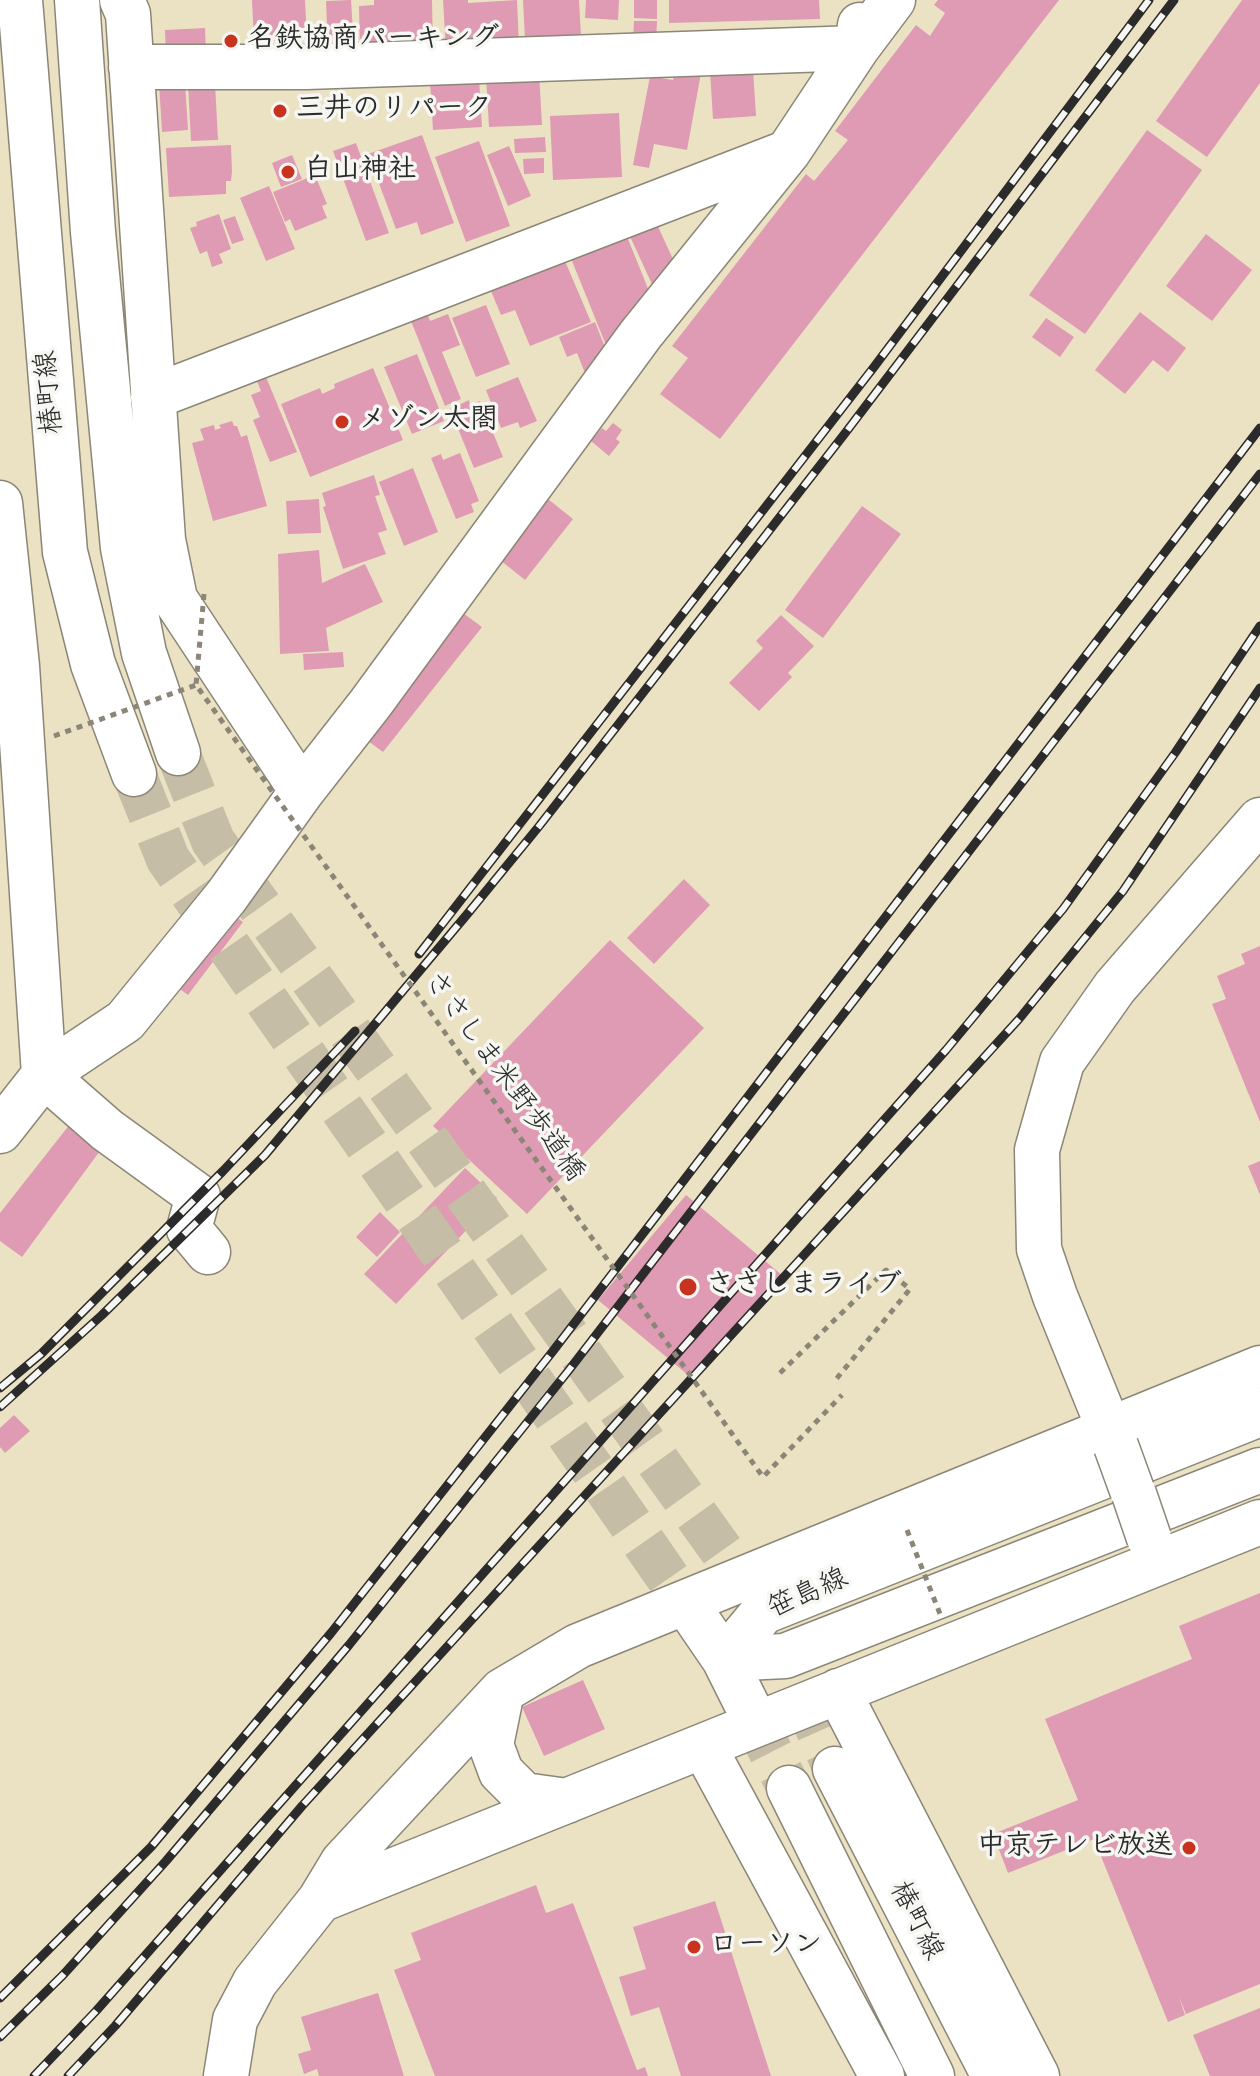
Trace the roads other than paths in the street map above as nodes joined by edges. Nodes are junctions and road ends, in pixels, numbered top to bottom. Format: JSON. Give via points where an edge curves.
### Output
{"nodes":[{"id":1,"x":20,"y":0,"type":"edge"},
{"id":2,"x":77,"y":0,"type":"edge"},
{"id":3,"x":122,"y":0,"type":"edge"},
{"id":4,"x":863,"y":0,"type":"edge"},
{"id":5,"x":893,"y":0,"type":"edge"},
{"id":6,"x":857,"y":48,"type":"junction"},
{"id":7,"x":131,"y":67,"type":"junction"},
{"id":8,"x":788,"y":152,"type":"junction"},
{"id":9,"x":153,"y":397,"type":"junction"},
{"id":10,"x":0,"y":503,"type":"edge"},
{"id":11,"x":8,"y":665,"type":"edge"},
{"id":12,"x":178,"y":753,"type":"tunnel mouth"},
{"id":13,"x":134,"y":774,"type":"tunnel mouth"},
{"id":14,"x":302,"y":791,"type":"junction"},
{"id":15,"x":1260,"y":820,"type":"edge"},
{"id":16,"x":14,"y":835,"type":"edge"},
{"id":17,"x":44,"y":1075,"type":"junction"},
{"id":18,"x":0,"y":1131,"type":"edge"},
{"id":19,"x":208,"y":1252,"type":"dead end"},
{"id":20,"x":1260,"y":1368,"type":"edge"},
{"id":21,"x":1260,"y":1414,"type":"edge"},
{"id":22,"x":1113,"y":1437,"type":"junction"},
{"id":23,"x":1260,"y":1470,"type":"edge"},
{"id":24,"x":1260,"y":1522,"type":"edge"},
{"id":25,"x":1154,"y":1550,"type":"junction"},
{"id":26,"x":757,"y":1603,"type":"junction"},
{"id":27,"x":696,"y":1618,"type":"tunnel mouth"},
{"id":28,"x":724,"y":1659,"type":"junction"},
{"id":29,"x":808,"y":1680,"type":"junction"},
{"id":30,"x":502,"y":1691,"type":"junction"},
{"id":31,"x":751,"y":1713,"type":"tunnel mouth"},
{"id":32,"x":704,"y":1747,"type":"junction"},
{"id":33,"x":835,"y":1769,"type":"tunnel mouth"},
{"id":34,"x":789,"y":1788,"type":"tunnel mouth"},
{"id":35,"x":567,"y":1801,"type":"junction"},
{"id":36,"x":320,"y":1900,"type":"junction"},
{"id":37,"x":226,"y":2076,"type":"edge"},
{"id":38,"x":882,"y":2076,"type":"edge"},
{"id":39,"x":932,"y":2076,"type":"edge"},
{"id":40,"x":994,"y":2076,"type":"edge"},
{"id":41,"x":1037,"y":2076,"type":"edge"}],
"edges":[{"from":1,"to":13,"type":"street","name":"椿町線","via":[[65,552],[93,664]]},
{"from":2,"to":12,"type":"street","name":"椿町線","via":[[95,263],[123,548],[144,653]]},
{"from":3,"to":7,"type":"street","via":[[128,14]]},
{"from":4,"to":6,"type":"street"},
{"from":5,"to":6,"type":"street"},
{"from":6,"to":7,"type":"street","via":[[322,67]]},
{"from":6,"to":8,"type":"street"},
{"from":7,"to":9,"type":"street"},
{"from":8,"to":9,"type":"street"},
{"from":8,"to":14,"type":"street","via":[[641,334]]},
{"from":9,"to":14,"type":"street","via":[[163,540],[175,599]]},
{"from":10,"to":11,"type":"street"},
{"from":11,"to":16,"type":"street"},
{"from":14,"to":17,"type":"street","via":[[226,897],[125,1021]]},
{"from":15,"to":22,"type":"street","via":[[1115,987],[1062,1062],[1037,1150],[1039,1249]]},
{"from":16,"to":17,"type":"street"},
{"from":17,"to":18,"type":"street"},
{"from":17,"to":19,"type":"street","via":[[107,1130],[198,1196],[189,1229]]},
{"from":20,"to":22,"type":"street"},
{"from":21,"to":26,"type":"street","name":"笹島線"},
{"from":22,"to":25,"type":"street","bridge":true},
{"from":22,"to":30,"type":"street","via":[[578,1646]]},
{"from":23,"to":29,"type":"street","name":"笹島線"},
{"from":24,"to":25,"type":"street"},
{"from":25,"to":29,"type":"street"},
{"from":26,"to":28,"type":"street","name":"笹島線"},
{"from":26,"to":29,"type":"street"},
{"from":27,"to":28,"type":"street"},
{"from":28,"to":29,"type":"street","name":"笹島線"},
{"from":28,"to":31,"type":"street"},
{"from":29,"to":32,"type":"street"},
{"from":29,"to":41,"type":"street"},
{"from":30,"to":35,"type":"street","via":[[491,1745],[501,1772],[524,1795]]},
{"from":30,"to":36,"type":"street","via":[[343,1862]]},
{"from":32,"to":35,"type":"street"},
{"from":32,"to":38,"type":"street"},
{"from":33,"to":40,"type":"street","name":"椿町線"},
{"from":34,"to":39,"type":"street","name":"椿町線"},
{"from":35,"to":36,"type":"street"},
{"from":36,"to":37,"type":"street","via":[[255,1982],[235,2020]]}]}
